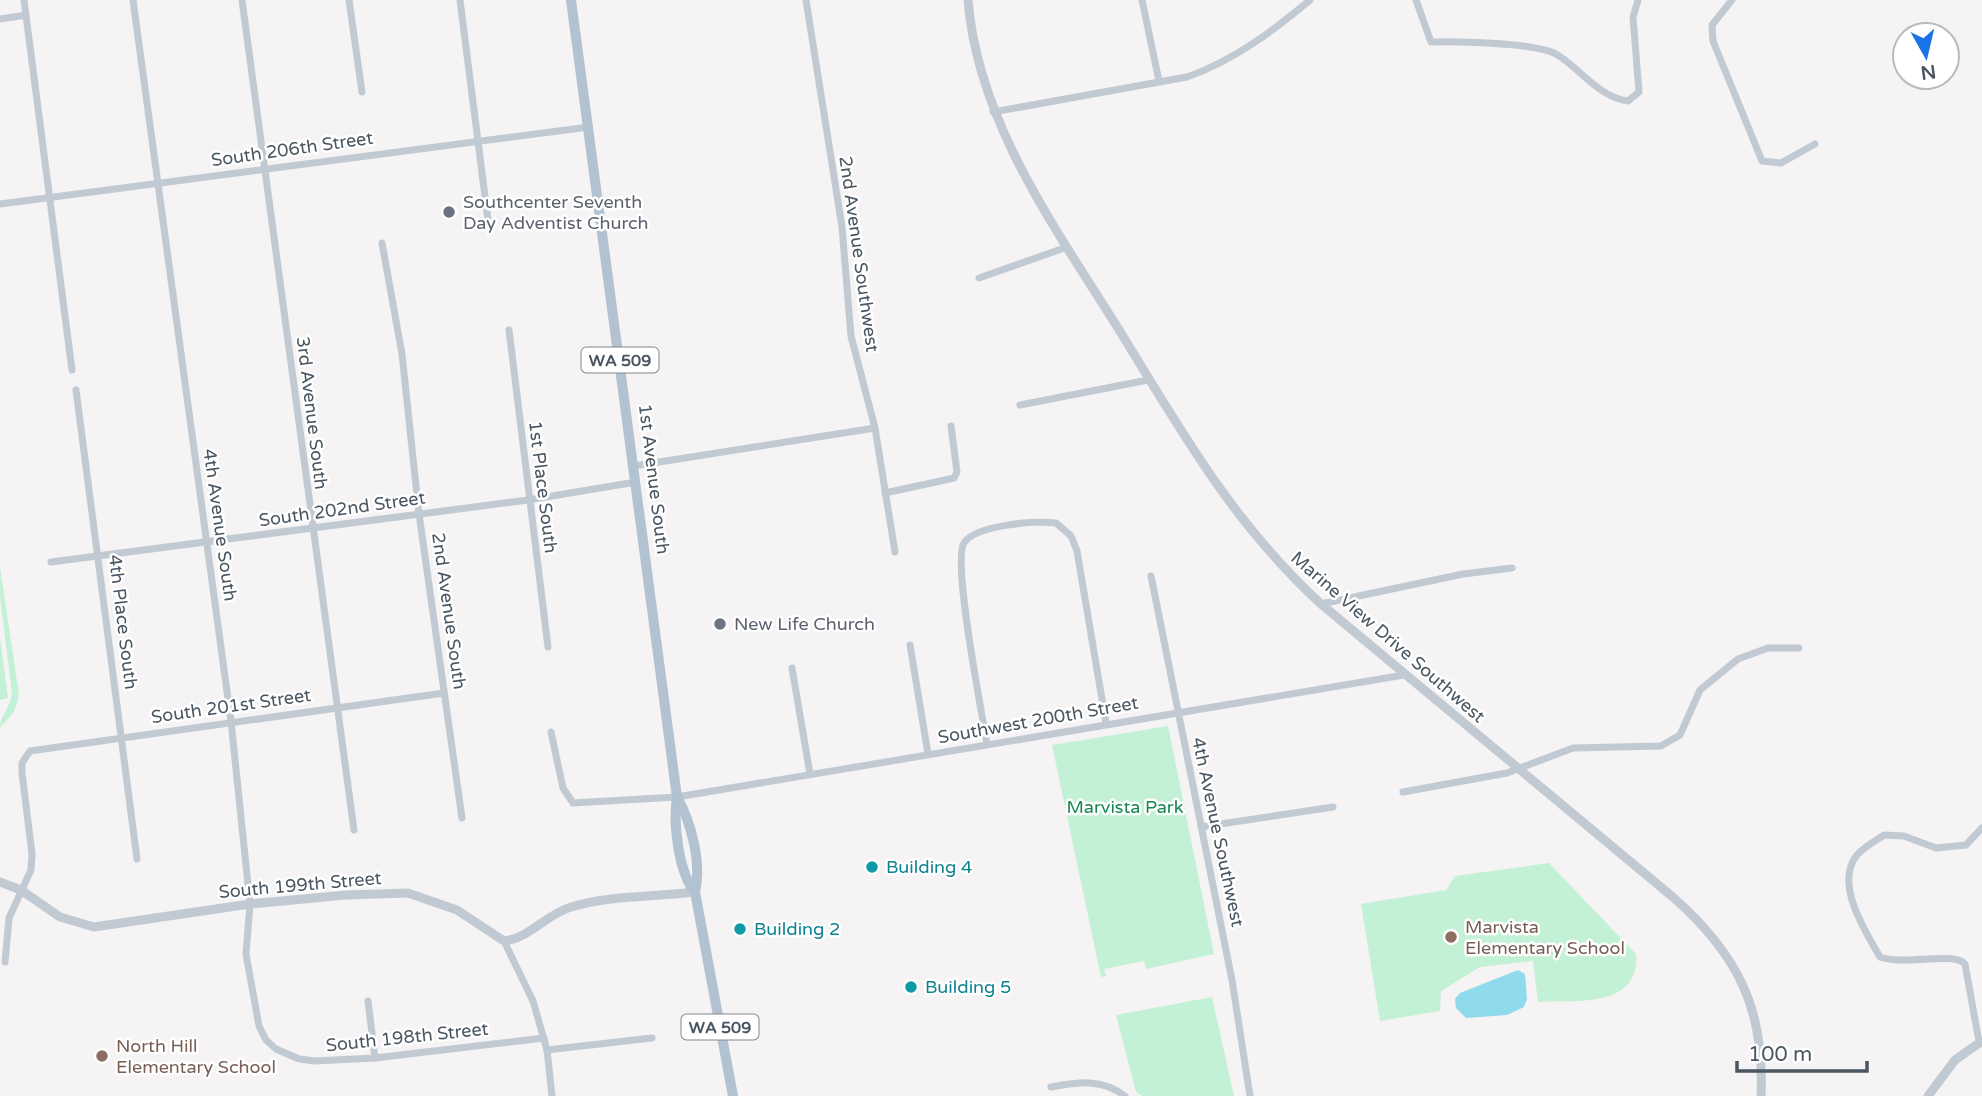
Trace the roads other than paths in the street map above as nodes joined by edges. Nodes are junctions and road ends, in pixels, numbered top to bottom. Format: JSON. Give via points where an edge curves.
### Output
{"nodes":[{"id":1,"x":24,"y":0,"type":"edge"},
{"id":2,"x":133,"y":0,"type":"edge"},
{"id":3,"x":242,"y":0,"type":"edge"},
{"id":4,"x":349,"y":0,"type":"edge"},
{"id":5,"x":460,"y":0,"type":"edge"},
{"id":6,"x":571,"y":0,"type":"edge"},
{"id":7,"x":806,"y":0,"type":"edge"},
{"id":8,"x":968,"y":0,"type":"edge"},
{"id":9,"x":1142,"y":0,"type":"edge"},
{"id":10,"x":1310,"y":0,"type":"edge"},
{"id":11,"x":1416,"y":0,"type":"edge"},
{"id":12,"x":1638,"y":0,"type":"edge"},
{"id":13,"x":1732,"y":0,"type":"edge"},
{"id":14,"x":26,"y":15,"type":"junction"},
{"id":15,"x":0,"y":19,"type":"edge"},
{"id":16,"x":1159,"y":81,"type":"junction"},
{"id":17,"x":362,"y":92,"type":"dead end"},
{"id":18,"x":993,"y":112,"type":"junction"},
{"id":19,"x":589,"y":127,"type":"junction"},
{"id":20,"x":479,"y":141,"type":"junction"},
{"id":21,"x":1815,"y":144,"type":"dead end"},
{"id":22,"x":266,"y":168,"type":"junction"},
{"id":23,"x":158,"y":183,"type":"junction"},
{"id":24,"x":51,"y":197,"type":"junction"},
{"id":25,"x":0,"y":204,"type":"edge"},
{"id":26,"x":488,"y":220,"type":"dead end"},
{"id":27,"x":382,"y":243,"type":"dead end"},
{"id":28,"x":1067,"y":247,"type":"junction"},
{"id":29,"x":979,"y":278,"type":"dead end"},
{"id":30,"x":509,"y":330,"type":"dead end"},
{"id":31,"x":72,"y":370,"type":"dead end"},
{"id":32,"x":1149,"y":380,"type":"junction"},
{"id":33,"x":76,"y":390,"type":"dead end"},
{"id":34,"x":1020,"y":405,"type":"dead end"},
{"id":35,"x":951,"y":426,"type":"dead end"},
{"id":36,"x":875,"y":428,"type":"junction"},
{"id":37,"x":634,"y":466,"type":"junction"},
{"id":38,"x":636,"y":482,"type":"junction"},
{"id":39,"x":886,"y":493,"type":"junction"},
{"id":40,"x":528,"y":500,"type":"junction"},
{"id":41,"x":419,"y":514,"type":"junction"},
{"id":42,"x":311,"y":528,"type":"junction"},
{"id":43,"x":206,"y":543,"type":"junction"},
{"id":44,"x":895,"y":552,"type":"dead end"},
{"id":45,"x":99,"y":556,"type":"junction"},
{"id":46,"x":51,"y":562,"type":"dead end"},
{"id":47,"x":1512,"y":568,"type":"dead end"},
{"id":48,"x":1151,"y":576,"type":"dead end"},
{"id":49,"x":1321,"y":604,"type":"junction"},
{"id":50,"x":910,"y":645,"type":"dead end"},
{"id":51,"x":548,"y":647,"type":"dead end"},
{"id":52,"x":1799,"y":648,"type":"dead end"},
{"id":53,"x":792,"y":667,"type":"dead end"},
{"id":54,"x":1404,"y":675,"type":"junction"},
{"id":55,"x":444,"y":693,"type":"junction"},
{"id":56,"x":335,"y":707,"type":"junction"},
{"id":57,"x":1178,"y":713,"type":"junction"},
{"id":58,"x":231,"y":722,"type":"junction"},
{"id":59,"x":1106,"y":723,"type":"junction"},
{"id":60,"x":551,"y":732,"type":"dead end"},
{"id":61,"x":122,"y":737,"type":"junction"},
{"id":62,"x":987,"y":744,"type":"junction"},
{"id":63,"x":928,"y":754,"type":"junction"},
{"id":64,"x":1519,"y":768,"type":"junction"},
{"id":65,"x":810,"y":774,"type":"junction"},
{"id":66,"x":1403,"y":792,"type":"dead end"},
{"id":67,"x":677,"y":797,"type":"junction"},
{"id":68,"x":1333,"y":807,"type":"dead end"},
{"id":69,"x":462,"y":818,"type":"dead end"},
{"id":70,"x":1201,"y":827,"type":"junction"},
{"id":71,"x":1982,"y":828,"type":"edge"},
{"id":72,"x":354,"y":830,"type":"dead end"},
{"id":73,"x":137,"y":859,"type":"dead end"},
{"id":74,"x":0,"y":882,"type":"edge"},
{"id":75,"x":22,"y":890,"type":"junction"},
{"id":76,"x":695,"y":892,"type":"junction"},
{"id":77,"x":250,"y":904,"type":"junction"},
{"id":78,"x":504,"y":941,"type":"junction"},
{"id":79,"x":5,"y":962,"type":"dead end"},
{"id":80,"x":368,"y":1001,"type":"dead end"},
{"id":81,"x":544,"y":1038,"type":"junction"},
{"id":82,"x":652,"y":1038,"type":"dead end"},
{"id":83,"x":1981,"y":1041,"type":"edge"},
{"id":84,"x":276,"y":1049,"type":"joint"},
{"id":85,"x":547,"y":1049,"type":"junction"},
{"id":86,"x":376,"y":1058,"type":"junction"},
{"id":87,"x":1051,"y":1087,"type":"dead end"},
{"id":88,"x":552,"y":1096,"type":"edge"},
{"id":89,"x":733,"y":1096,"type":"edge"},
{"id":90,"x":1125,"y":1096,"type":"edge"},
{"id":91,"x":1250,"y":1096,"type":"edge"},
{"id":92,"x":1761,"y":1096,"type":"edge"},
{"id":93,"x":1927,"y":1096,"type":"edge"}],
"edges":[{"from":1,"to":14,"type":"street"},
{"from":2,"to":23,"type":"street","name":"4th Avenue South"},
{"from":3,"to":22,"type":"street","name":"3rd Avenue South"},
{"from":4,"to":17,"type":"street"},
{"from":5,"to":20,"type":"street"},
{"from":6,"to":19,"type":"main road","name":"1st Avenue South","number":"WA 509"},
{"from":7,"to":36,"type":"street","name":"2nd Avenue Southwest","via":[[842,227],[851,336]]},
{"from":8,"to":18,"type":"street","name":"Marine View Drive Southwest"},
{"from":9,"to":16,"type":"street"},
{"from":10,"to":16,"type":"street","via":[[1234,57],[1211,69]]},
{"from":11,"to":12,"type":"street","via":[[1431,42],[1464,40],[1554,52],[1611,96],[1628,101],[1639,92],[1633,17]]},
{"from":13,"to":21,"type":"street","via":[[1712,25],[1713,41],[1762,161],[1781,163]]},
{"from":14,"to":15,"type":"street"},
{"from":14,"to":24,"type":"street"},
{"from":16,"to":18,"type":"street"},
{"from":18,"to":28,"type":"street","name":"Marine View Drive Southwest"},
{"from":19,"to":20,"type":"street","name":"South 206th Street"},
{"from":19,"to":37,"type":"main road","name":"1st Avenue South","number":"WA 509"},
{"from":20,"to":22,"type":"street","name":"South 206th Street"},
{"from":20,"to":26,"type":"street"},
{"from":22,"to":23,"type":"street","name":"South 206th Street"},
{"from":22,"to":42,"type":"street","name":"3rd Avenue South"},
{"from":23,"to":24,"type":"street","name":"South 206th Street"},
{"from":23,"to":43,"type":"street","name":"4th Avenue South"},
{"from":24,"to":25,"type":"street","name":"South 206th Street"},
{"from":24,"to":31,"type":"street"},
{"from":27,"to":41,"type":"street","name":"2nd Avenue South","via":[[402,354]]},
{"from":28,"to":29,"type":"street"},
{"from":28,"to":32,"type":"street","name":"Marine View Drive Southwest"},
{"from":30,"to":40,"type":"street","name":"1st Place South"},
{"from":32,"to":34,"type":"street"},
{"from":32,"to":49,"type":"street","name":"Marine View Drive Southwest","via":[[1216,488],[1282,569]]},
{"from":33,"to":45,"type":"street","name":"4th Place South"},
{"from":35,"to":39,"type":"street","via":[[954,478]]},
{"from":36,"to":37,"type":"street"},
{"from":36,"to":39,"type":"street","name":"2nd Avenue Southwest"},
{"from":37,"to":38,"type":"main road","name":"1st Avenue South","number":"WA 509"},
{"from":38,"to":40,"type":"street","name":"South 202nd Street"},
{"from":38,"to":67,"type":"main road","name":"1st Avenue South","number":"WA 509"},
{"from":39,"to":44,"type":"street","name":"2nd Avenue Southwest"},
{"from":40,"to":41,"type":"street","name":"South 202nd Street"},
{"from":40,"to":51,"type":"street","name":"1st Place South"},
{"from":41,"to":42,"type":"street","name":"South 202nd Street"},
{"from":41,"to":55,"type":"street","name":"2nd Avenue South"},
{"from":42,"to":43,"type":"street","name":"South 202nd Street"},
{"from":42,"to":56,"type":"street","name":"3rd Avenue South"},
{"from":43,"to":45,"type":"street","name":"South 202nd Street"},
{"from":43,"to":58,"type":"street","name":"4th Avenue South"},
{"from":45,"to":46,"type":"street","name":"South 202nd Street"},
{"from":45,"to":61,"type":"street","name":"4th Place South"},
{"from":47,"to":49,"type":"street"},
{"from":48,"to":57,"type":"street","name":"4th Avenue Southwest"},
{"from":49,"to":54,"type":"street","name":"Marine View Drive Southwest"},
{"from":50,"to":63,"type":"street"},
{"from":52,"to":64,"type":"street","via":[[1752,652],[1730,664],[1700,690],[1679,735],[1671,742],[1573,748]]},
{"from":53,"to":65,"type":"street"},
{"from":54,"to":57,"type":"street","name":"Southwest 200th Street"},
{"from":54,"to":64,"type":"street","name":"Marine View Drive Southwest"},
{"from":55,"to":56,"type":"street","name":"South 201st Street"},
{"from":55,"to":69,"type":"street","name":"2nd Avenue South"},
{"from":56,"to":58,"type":"street","name":"South 201st Street"},
{"from":56,"to":72,"type":"street","name":"3rd Avenue South"},
{"from":57,"to":59,"type":"street","name":"Southwest 200th Street"},
{"from":57,"to":70,"type":"street","name":"4th Avenue Southwest"},
{"from":58,"to":61,"type":"street","name":"South 201st Street"},
{"from":58,"to":77,"type":"street","name":"4th Avenue South"},
{"from":59,"to":62,"type":"street","name":"Southwest 200th Street"},
{"from":59,"to":62,"type":"street","via":[[1071,536],[1064,528],[1045,522],[986,530],[964,542],[960,567]]},
{"from":60,"to":67,"type":"street","name":"Southwest 200th Street","via":[[563,788],[573,803]]},
{"from":61,"to":73,"type":"street","name":"4th Place South"},
{"from":61,"to":75,"type":"street","name":"South 201st Street","via":[[36,748],[25,755],[22,774],[32,854]]},
{"from":62,"to":63,"type":"street","name":"Southwest 200th Street"},
{"from":63,"to":65,"type":"street","name":"Southwest 200th Street"},
{"from":64,"to":66,"type":"street"},
{"from":64,"to":92,"type":"street","name":"Marine View Drive Southwest","via":[[1682,905],[1726,952],[1755,1019],[1761,1049]]},
{"from":65,"to":67,"type":"street","name":"Southwest 200th Street"},
{"from":67,"to":76,"type":"main road","name":"1st Avenue South","number":"WA 509","via":[[674,817],[686,882]]},
{"from":68,"to":70,"type":"street"},
{"from":70,"to":91,"type":"street","name":"4th Avenue Southwest","via":[[1233,980]]},
{"from":71,"to":83,"type":"street","via":[[1966,845],[1936,848],[1904,836],[1884,835],[1856,856],[1847,877],[1850,894],[1881,957],[1905,962],[1951,957],[1965,964]]},
{"from":74,"to":75,"type":"street","name":"South 199th Street"},
{"from":75,"to":77,"type":"street","name":"South 199th Street","via":[[60,917],[94,927]]},
{"from":75,"to":79,"type":"street","via":[[9,918]]},
{"from":76,"to":78,"type":"street","via":[[571,907]]},
{"from":76,"to":89,"type":"main road","name":"1st Avenue South","number":"WA 509"},
{"from":77,"to":78,"type":"street","name":"South 199th Street","via":[[408,893],[446,905]]},
{"from":77,"to":84,"type":"street","name":"4th Avenue South","via":[[246,954],[253,999],[259,1026]]},
{"from":78,"to":81,"type":"street","via":[[533,1001]]},
{"from":80,"to":86,"type":"street"},
{"from":81,"to":85,"type":"street"},
{"from":81,"to":86,"type":"street","name":"South 198th Street"},
{"from":82,"to":85,"type":"street"},
{"from":83,"to":93,"type":"street","via":[[1955,1060]]},
{"from":84,"to":86,"type":"street","name":"South 198th Street","via":[[315,1061]]},
{"from":85,"to":88,"type":"street"},
{"from":87,"to":90,"type":"street","via":[[1082,1081]]}]}
